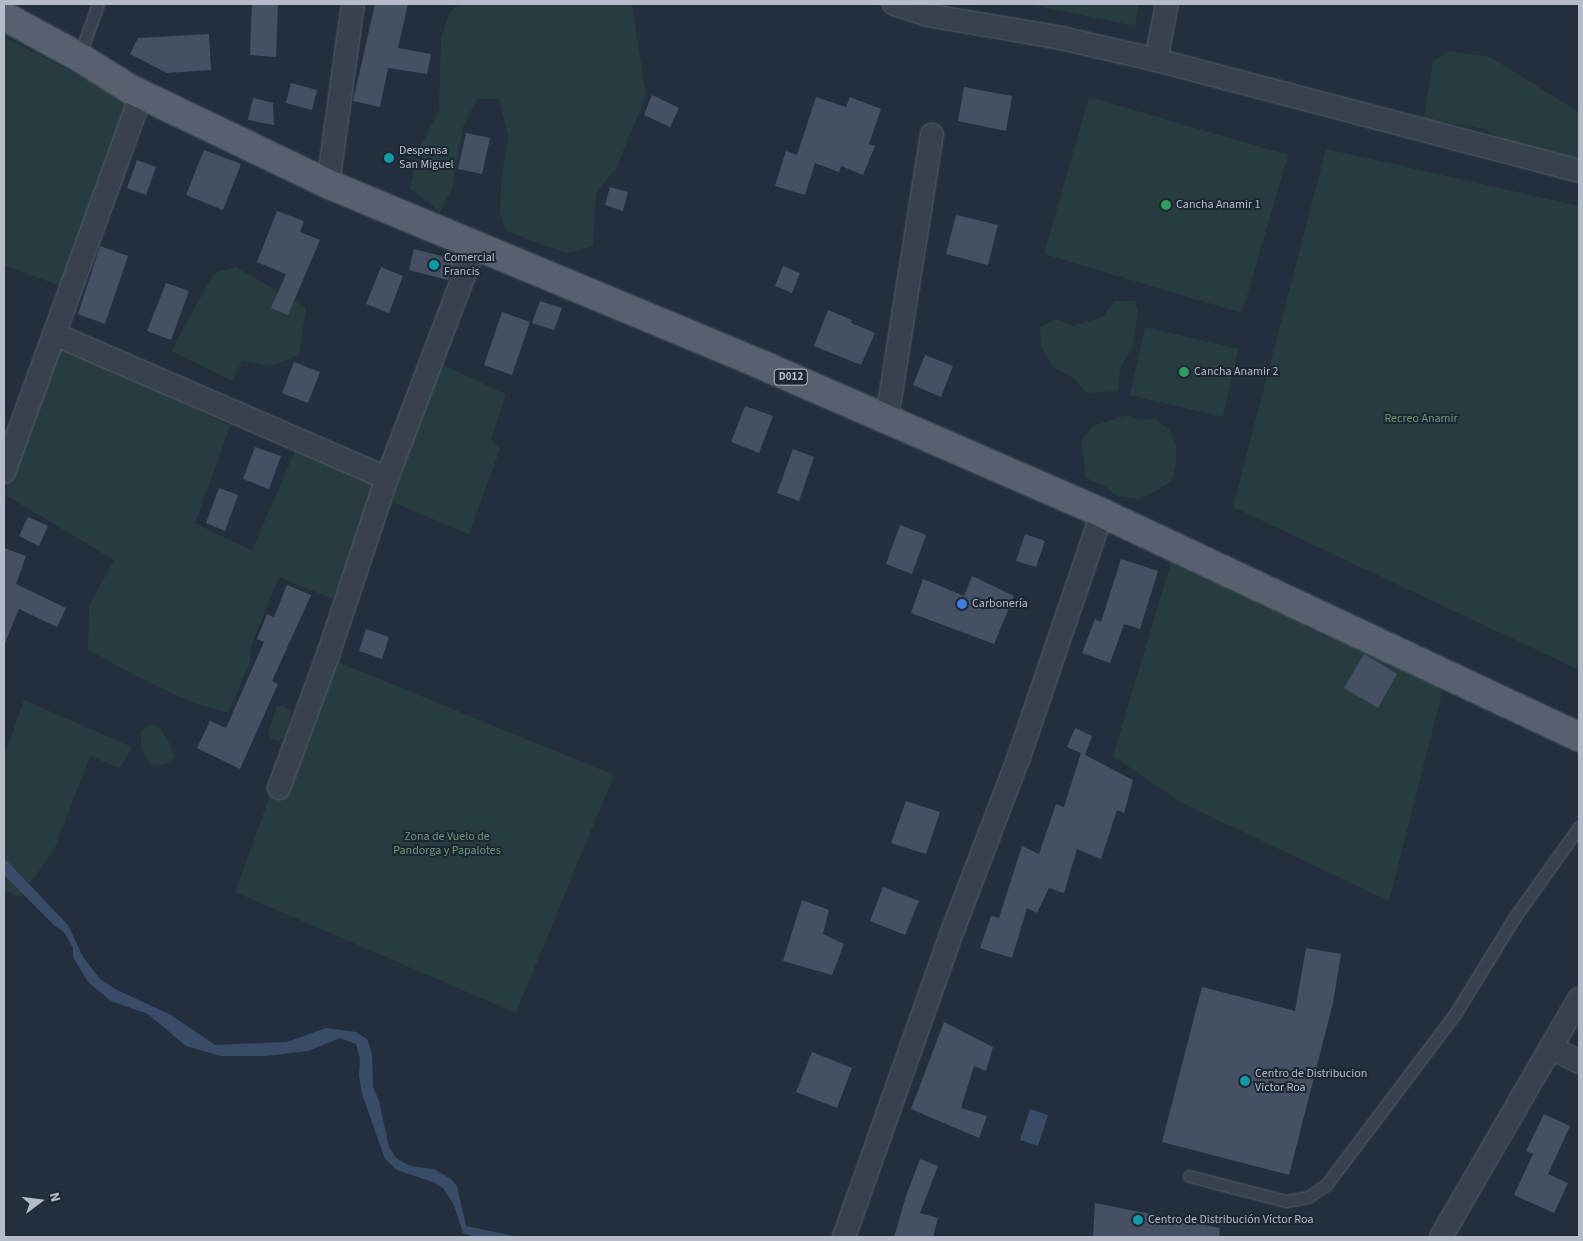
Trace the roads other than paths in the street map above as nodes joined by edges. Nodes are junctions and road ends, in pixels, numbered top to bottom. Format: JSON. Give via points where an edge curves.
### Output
{"nodes":[{"id":1,"x":98,"y":4,"type":"edge"},
{"id":2,"x":353,"y":4,"type":"edge"},
{"id":3,"x":894,"y":4,"type":"edge"},
{"id":4,"x":1168,"y":4,"type":"edge"},
{"id":5,"x":4,"y":16,"type":"edge"},
{"id":6,"x":79,"y":57,"type":"junction"},
{"id":7,"x":1156,"y":60,"type":"junction"},
{"id":8,"x":141,"y":95,"type":"junction"},
{"id":9,"x":932,"y":135,"type":"dead end"},
{"id":10,"x":1579,"y":171,"type":"edge"},
{"id":11,"x":328,"y":184,"type":"junction"},
{"id":12,"x":475,"y":246,"type":"junction"},
{"id":13,"x":54,"y":334,"type":"junction"},
{"id":14,"x":887,"y":418,"type":"junction"},
{"id":15,"x":4,"y":472,"type":"edge"},
{"id":16,"x":387,"y":478,"type":"junction"},
{"id":17,"x":1102,"y":513,"type":"junction"},
{"id":18,"x":1579,"y":736,"type":"edge"},
{"id":19,"x":279,"y":788,"type":"dead end"},
{"id":20,"x":1579,"y":827,"type":"edge"},
{"id":21,"x":1579,"y":999,"type":"edge"},
{"id":22,"x":1552,"y":1048,"type":"junction"},
{"id":23,"x":1579,"y":1062,"type":"edge"},
{"id":24,"x":1190,"y":1176,"type":"dead end"},
{"id":25,"x":844,"y":1237,"type":"edge"},
{"id":26,"x":1441,"y":1237,"type":"edge"}],
"edges":[{"from":1,"to":6,"type":"lane"},
{"from":2,"to":11,"type":"street"},
{"from":3,"to":7,"type":"street","via":[[927,14],[1061,38]]},
{"from":4,"to":7,"type":"street"},
{"from":5,"to":6,"type":"main road","number":"D012"},
{"from":6,"to":8,"type":"main road","number":"D012"},
{"from":7,"to":10,"type":"street"},
{"from":8,"to":11,"type":"main road","number":"D012"},
{"from":8,"to":13,"type":"street"},
{"from":9,"to":14,"type":"street"},
{"from":11,"to":12,"type":"main road","number":"D012"},
{"from":12,"to":14,"type":"main road","number":"D012"},
{"from":12,"to":16,"type":"street"},
{"from":13,"to":15,"type":"street"},
{"from":13,"to":16,"type":"street"},
{"from":14,"to":17,"type":"main road","number":"D012"},
{"from":16,"to":19,"type":"street"},
{"from":17,"to":18,"type":"main road","number":"D012"},
{"from":17,"to":25,"type":"street","via":[[1018,757]]},
{"from":20,"to":24,"type":"lane","via":[[1514,918],[1455,1014],[1326,1185],[1308,1197],[1286,1201]]},
{"from":21,"to":22,"type":"street"},
{"from":22,"to":23,"type":"street"},
{"from":22,"to":26,"type":"street"}]}
